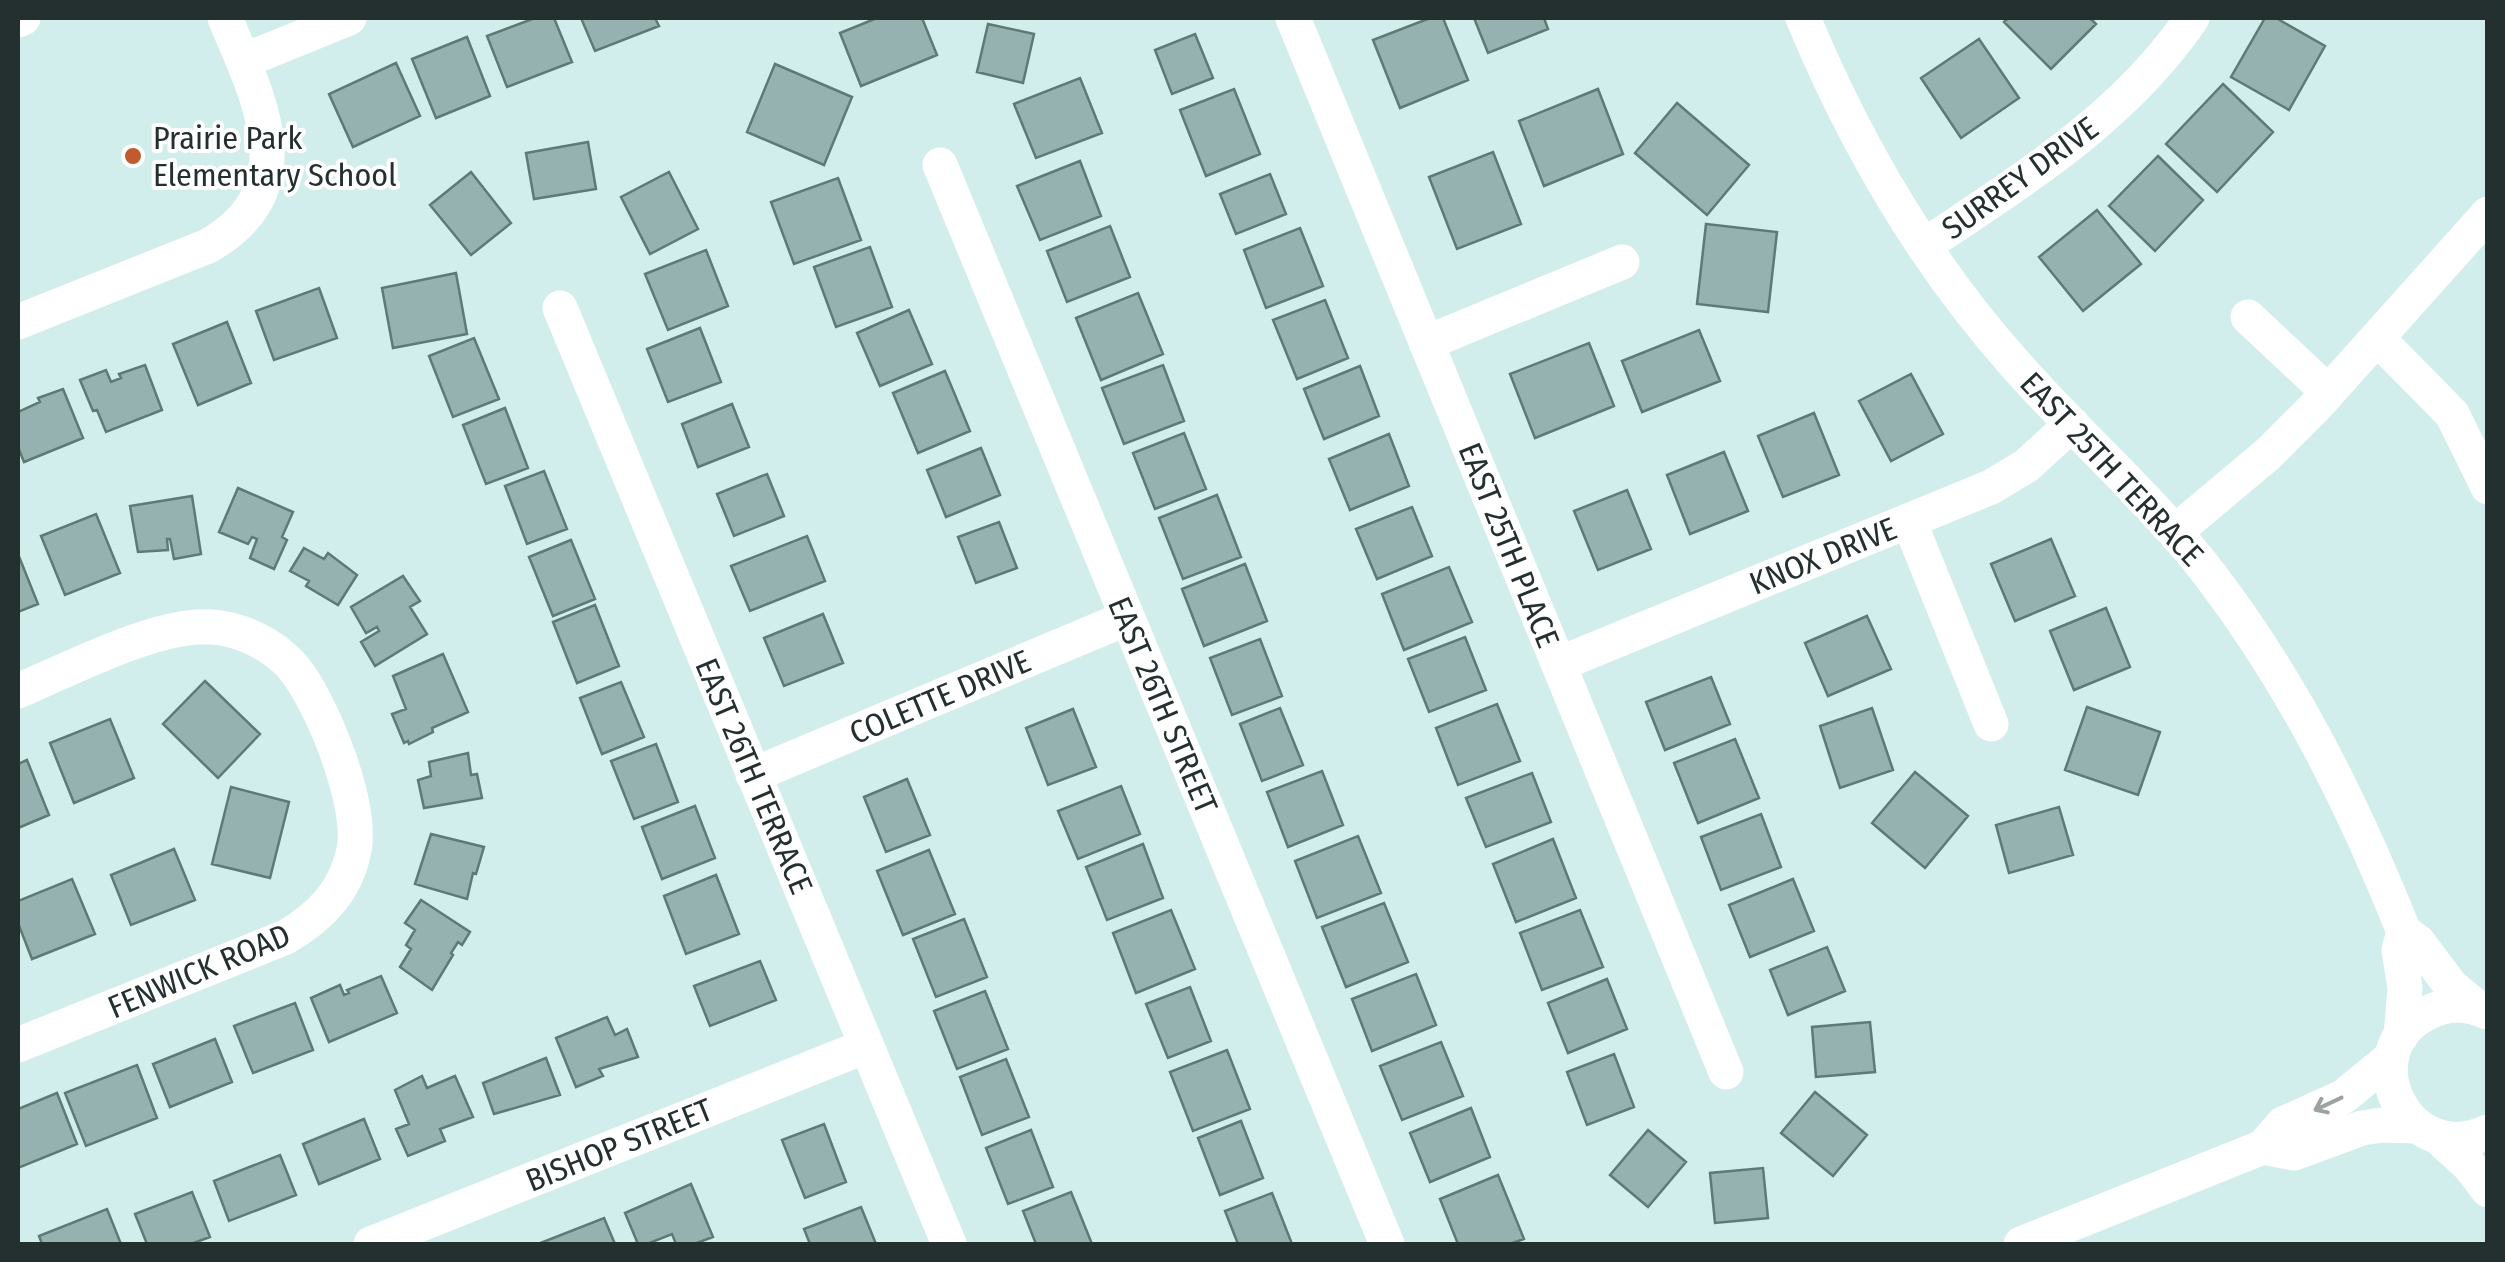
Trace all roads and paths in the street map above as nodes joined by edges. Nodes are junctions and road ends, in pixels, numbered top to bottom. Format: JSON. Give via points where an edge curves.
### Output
{"nodes":[{"id":1,"x":224,"y":18,"type":"edge"},
{"id":2,"x":350,"y":18,"type":"edge"},
{"id":3,"x":1292,"y":18,"type":"edge"},
{"id":4,"x":1803,"y":18,"type":"edge"},
{"id":5,"x":2192,"y":18,"type":"edge"},
{"id":6,"x":242,"y":60,"type":"junction"},
{"id":7,"x":940,"y":164,"type":"dead end"},
{"id":8,"x":2488,"y":214,"type":"edge"},
{"id":9,"x":1924,"y":246,"type":"junction"},
{"id":10,"x":1622,"y":262,"type":"dead end"},
{"id":11,"x":560,"y":308,"type":"dead end"},
{"id":12,"x":2248,"y":317,"type":"dead end"},
{"id":13,"x":18,"y":322,"type":"edge"},
{"id":14,"x":2377,"y":338,"type":"junction"},
{"id":15,"x":1426,"y":343,"type":"junction"},
{"id":16,"x":2328,"y":392,"type":"junction"},
{"id":17,"x":2072,"y":424,"type":"junction"},
{"id":18,"x":2488,"y":487,"type":"edge"},
{"id":19,"x":1909,"y":521,"type":"junction"},
{"id":20,"x":2175,"y":532,"type":"junction"},
{"id":21,"x":1127,"y":618,"type":"junction"},
{"id":22,"x":1558,"y":664,"type":"junction"},
{"id":23,"x":18,"y":690,"type":"edge"},
{"id":24,"x":1992,"y":724,"type":"dead end"},
{"id":25,"x":754,"y":775,"type":"junction"},
{"id":26,"x":2404,"y":932,"type":"junction"},
{"id":27,"x":2483,"y":1011,"type":"edge"},
{"id":28,"x":18,"y":1045,"type":"edge"},
{"id":29,"x":866,"y":1046,"type":"junction"},
{"id":30,"x":2396,"y":1046,"type":"junction"},
{"id":31,"x":1726,"y":1072,"type":"dead end"},
{"id":32,"x":2428,"y":1131,"type":"junction"},
{"id":33,"x":2488,"y":1132,"type":"edge"},
{"id":34,"x":2264,"y":1147,"type":"junction"},
{"id":35,"x":2488,"y":1190,"type":"edge"},
{"id":36,"x":371,"y":1244,"type":"edge"},
{"id":37,"x":949,"y":1244,"type":"edge"},
{"id":38,"x":1387,"y":1244,"type":"edge"},
{"id":39,"x":2021,"y":1244,"type":"edge"}],
"edges":[{"from":1,"to":6,"type":"street"},
{"from":2,"to":6,"type":"street"},
{"from":3,"to":15,"type":"street","name":"EAST 25TH PLACE"},
{"from":4,"to":9,"type":"street","name":"EAST 25TH TERRACE","via":[[1859,138]]},
{"from":5,"to":9,"type":"street","name":"SURREY DRIVE","via":[[2147,75],[2056,158]]},
{"from":6,"to":13,"type":"street","via":[[268,134],[263,184],[244,219],[208,246]]},
{"from":7,"to":21,"type":"street","name":"EAST 26TH STREET"},
{"from":8,"to":14,"type":"street"},
{"from":9,"to":17,"type":"street","name":"EAST 25TH TERRACE","via":[[1974,316]]},
{"from":10,"to":15,"type":"street"},
{"from":11,"to":25,"type":"street","name":"EAST 26TH TERRACE"},
{"from":12,"to":16,"type":"street"},
{"from":14,"to":16,"type":"street"},
{"from":14,"to":18,"type":"street","via":[[2452,414]]},
{"from":15,"to":22,"type":"street","name":"EAST 25TH PLACE"},
{"from":16,"to":20,"type":"street","via":[[2268,454]]},
{"from":17,"to":19,"type":"street","name":"KNOX DRIVE","via":[[1991,487]]},
{"from":17,"to":20,"type":"street","name":"EAST 25TH TERRACE"},
{"from":19,"to":22,"type":"street","name":"KNOX DRIVE"},
{"from":19,"to":24,"type":"street"},
{"from":20,"to":26,"type":"street","name":"EAST 25TH TERRACE","via":[[2244,620],[2314,730]]},
{"from":21,"to":25,"type":"street","name":"COLETTE DRIVE"},
{"from":21,"to":38,"type":"street","name":"EAST 26TH STREET"},
{"from":22,"to":31,"type":"street","name":"EAST 25TH PLACE"},
{"from":23,"to":28,"type":"street","name":"FENWICK ROAD","via":[[157,634],[210,626],[239,632],[265,644],[308,687],[356,822],[339,888],[312,922]]},
{"from":25,"to":29,"type":"street","name":"EAST 26TH TERRACE"},
{"from":26,"to":27,"type":"street","name":"EAST 25TH TERRACE"},
{"from":26,"to":30,"type":"street","name":"EAST 25TH TERRACE"},
{"from":27,"to":30,"type":"street","via":[[2456,1005],[2430,1010]]},
{"from":29,"to":36,"type":"street","name":"BISHOP STREET"},
{"from":29,"to":37,"type":"street","name":"EAST 26TH TERRACE"},
{"from":30,"to":32,"type":"street","name":"EAST 25TH TERRACE","via":[[2394,1095],[2403,1112]]},
{"from":30,"to":34,"type":"street","one_way":true,"via":[[2343,1097],[2282,1124]]},
{"from":32,"to":33,"type":"street","via":[[2460,1139]]},
{"from":32,"to":34,"type":"street","via":[[2382,1124],[2294,1153]]},
{"from":32,"to":35,"type":"street"},
{"from":34,"to":39,"type":"street"}]}
